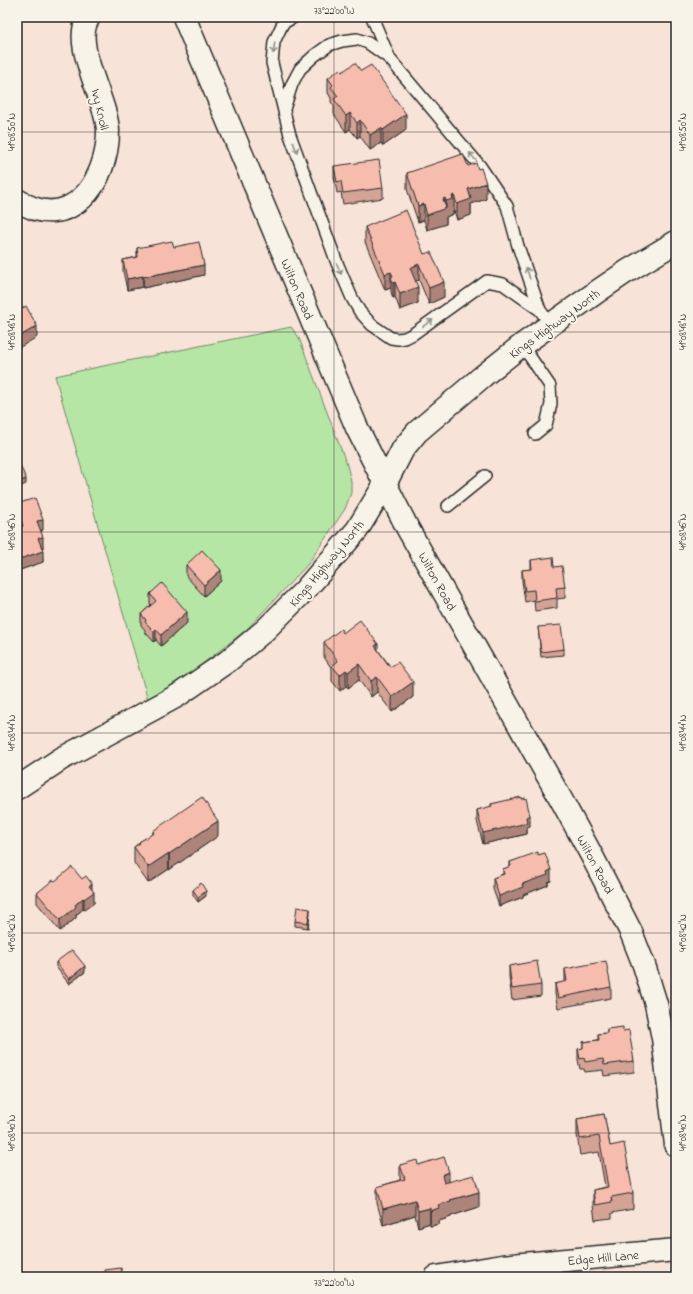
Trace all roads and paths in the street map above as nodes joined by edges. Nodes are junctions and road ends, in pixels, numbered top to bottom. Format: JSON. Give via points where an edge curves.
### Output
{"nodes":[{"id":1,"x":89,"y":17,"type":"edge"},
{"id":2,"x":184,"y":17,"type":"edge"},
{"id":3,"x":294,"y":17,"type":"edge"},
{"id":4,"x":372,"y":17,"type":"edge"},
{"id":5,"x":282,"y":20,"type":"edge"},
{"id":6,"x":389,"y":58,"type":"junction"},
{"id":7,"x":284,"y":109,"type":"junction"},
{"id":8,"x":17,"y":200,"type":"edge"},
{"id":9,"x":676,"y":242,"type":"edge"},
{"id":10,"x":545,"y":317,"type":"junction"},
{"id":11,"x":522,"y":345,"type":"junction"},
{"id":12,"x":535,"y":434,"type":"dead end"},
{"id":13,"x":485,"y":476,"type":"dead end"},
{"id":14,"x":385,"y":484,"type":"junction"},
{"id":15,"x":448,"y":506,"type":"dead end"},
{"id":16,"x":17,"y":788,"type":"edge"},
{"id":17,"x":676,"y":1145,"type":"edge"},
{"id":18,"x":676,"y":1250,"type":"edge"},
{"id":19,"x":436,"y":1277,"type":"edge"}],
"edges":[{"from":1,"to":8,"type":"main road","name":"Ivy Knoll","via":[[84,26],[83,40],[108,129],[102,168],[88,192],[77,203],[61,211],[44,212],[27,207]]},
{"from":2,"to":14,"type":"main road","name":"Wilton Road","via":[[344,400]]},
{"from":3,"to":5,"type":"lane"},
{"from":4,"to":6,"type":"lane"},
{"from":5,"to":7,"type":"lane","one_way":true,"via":[[274,42],[272,64]]},
{"from":6,"to":7,"type":"lane","via":[[368,43],[357,39],[329,45],[300,68]]},
{"from":10,"to":6,"type":"lane","one_way":true,"via":[[518,246],[507,206],[480,166]]},
{"from":7,"to":10,"type":"lane","one_way":true,"via":[[290,135],[352,298],[360,312],[381,332],[398,339],[413,334],[487,281],[503,284]]},
{"from":9,"to":10,"type":"main road","name":"Kings Highway North"},
{"from":10,"to":11,"type":"main road","name":"Kings Highway North"},
{"from":11,"to":12,"type":"lane","via":[[550,386],[551,404],[546,425]]},
{"from":11,"to":14,"type":"main road","name":"Kings Highway North","via":[[417,432],[403,450]]},
{"from":13,"to":15,"type":"lane"},
{"from":14,"to":16,"type":"main road","name":"Kings Highway North","via":[[357,530],[286,610],[239,652],[177,696],[61,759]]},
{"from":14,"to":17,"type":"main road","name":"Wilton Road","via":[[585,842],[631,932],[656,1004],[664,1046]]},
{"from":18,"to":19,"type":"main road","name":"Edge Hill Lane","via":[[502,1266]]}]}
